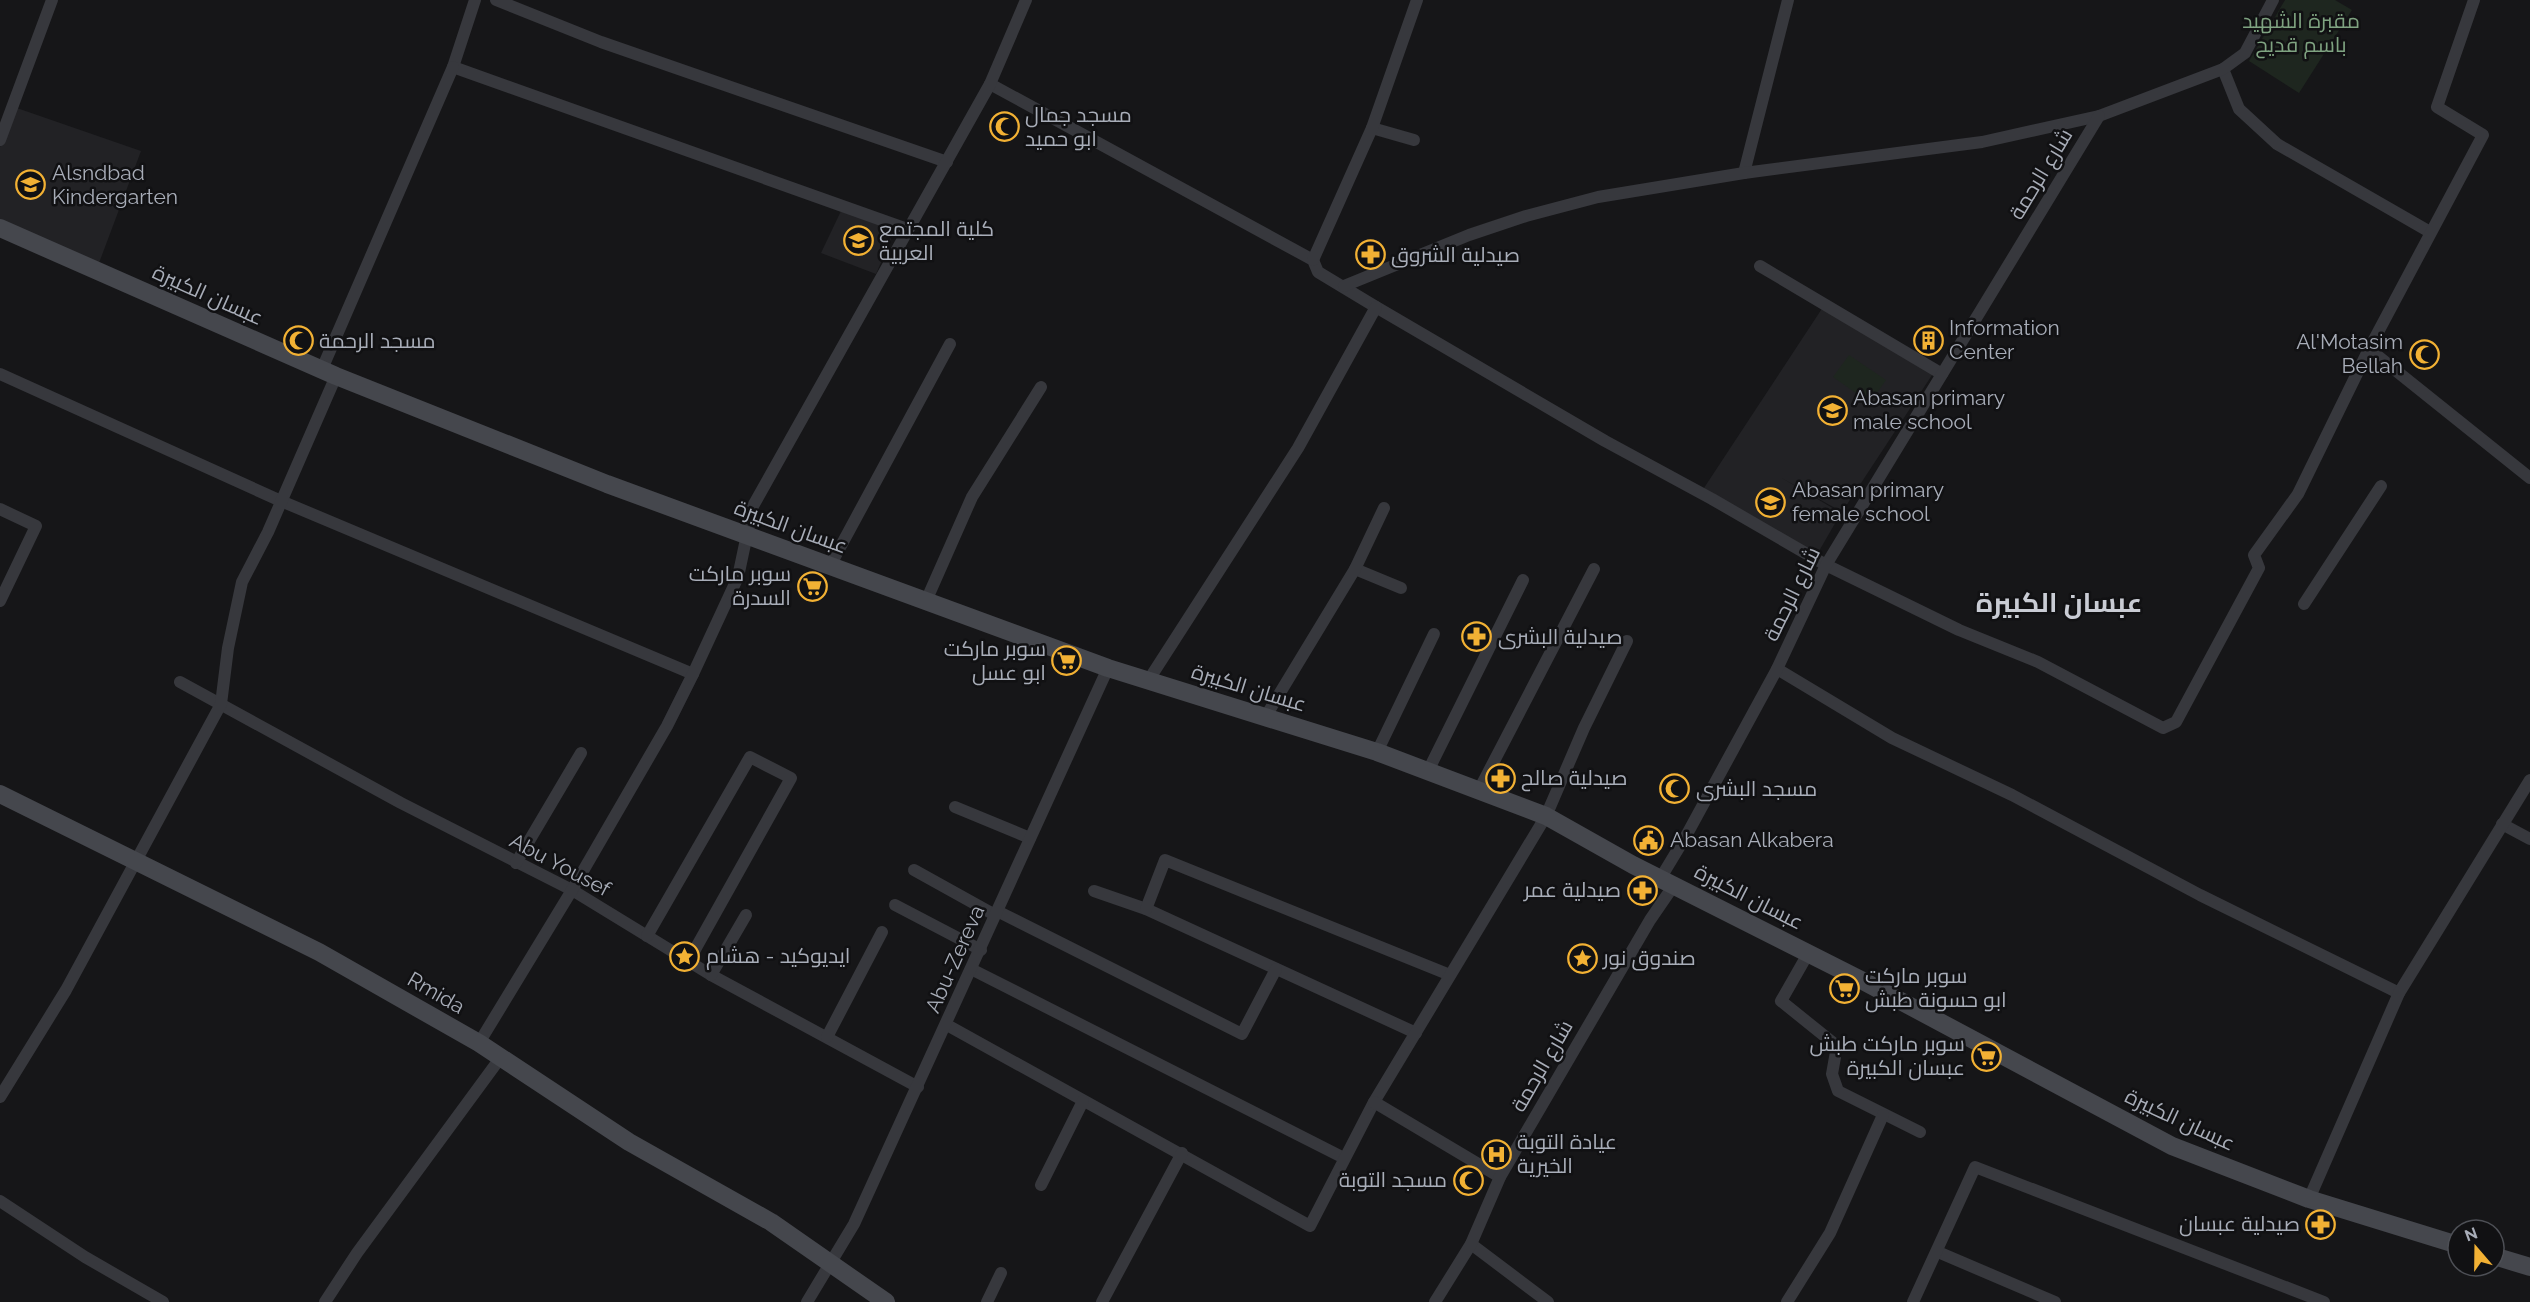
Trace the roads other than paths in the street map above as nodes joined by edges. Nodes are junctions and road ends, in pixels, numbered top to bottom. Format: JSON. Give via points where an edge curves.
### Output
{"nodes":[{"id":1,"x":52,"y":0,"type":"edge"},
{"id":2,"x":475,"y":0,"type":"edge"},
{"id":3,"x":495,"y":0,"type":"edge"},
{"id":4,"x":1026,"y":0,"type":"edge"},
{"id":5,"x":1417,"y":0,"type":"edge"},
{"id":6,"x":1788,"y":0,"type":"edge"},
{"id":7,"x":2272,"y":0,"type":"edge"},
{"id":8,"x":2474,"y":0,"type":"edge"},
{"id":9,"x":453,"y":67,"type":"junction"},
{"id":10,"x":2223,"y":69,"type":"junction"},
{"id":11,"x":990,"y":84,"type":"junction"},
{"id":12,"x":2099,"y":116,"type":"junction"},
{"id":13,"x":1372,"y":128,"type":"junction"},
{"id":14,"x":0,"y":140,"type":"edge"},
{"id":15,"x":1414,"y":140,"type":"dead end"},
{"id":16,"x":947,"y":162,"type":"junction"},
{"id":17,"x":1744,"y":172,"type":"junction"},
{"id":18,"x":0,"y":228,"type":"edge"},
{"id":19,"x":907,"y":229,"type":"junction"},
{"id":20,"x":2430,"y":232,"type":"junction"},
{"id":21,"x":1313,"y":260,"type":"junction"},
{"id":22,"x":1760,"y":266,"type":"dead end"},
{"id":23,"x":1344,"y":286,"type":"junction"},
{"id":24,"x":1376,"y":307,"type":"junction"},
{"id":25,"x":950,"y":344,"type":"dead end"},
{"id":26,"x":2369,"y":349,"type":"junction"},
{"id":27,"x":329,"y":373,"type":"junction"},
{"id":28,"x":0,"y":374,"type":"edge"},
{"id":29,"x":1942,"y":374,"type":"junction"},
{"id":30,"x":1041,"y":387,"type":"dead end"},
{"id":31,"x":2530,"y":478,"type":"edge"},
{"id":32,"x":2381,"y":486,"type":"dead end"},
{"id":33,"x":280,"y":501,"type":"junction"},
{"id":34,"x":1384,"y":508,"type":"dead end"},
{"id":35,"x":0,"y":509,"type":"edge"},
{"id":36,"x":747,"y":535,"type":"junction"},
{"id":37,"x":1826,"y":565,"type":"junction"},
{"id":38,"x":830,"y":566,"type":"junction"},
{"id":39,"x":1355,"y":568,"type":"junction"},
{"id":40,"x":1594,"y":569,"type":"dead end"},
{"id":41,"x":1523,"y":580,"type":"dead end"},
{"id":42,"x":1401,"y":588,"type":"dead end"},
{"id":43,"x":926,"y":601,"type":"junction"},
{"id":44,"x":0,"y":602,"type":"edge"},
{"id":45,"x":2304,"y":604,"type":"dead end"},
{"id":46,"x":1434,"y":634,"type":"dead end"},
{"id":47,"x":1627,"y":641,"type":"dead end"},
{"id":48,"x":1108,"y":668,"type":"junction"},
{"id":49,"x":1777,"y":669,"type":"junction"},
{"id":50,"x":693,"y":674,"type":"junction"},
{"id":51,"x":1148,"y":681,"type":"junction"},
{"id":52,"x":180,"y":682,"type":"dead end"},
{"id":53,"x":221,"y":704,"type":"junction"},
{"id":54,"x":1266,"y":716,"type":"junction"},
{"id":55,"x":1377,"y":752,"type":"junction"},
{"id":56,"x":581,"y":753,"type":"dead end"},
{"id":57,"x":1428,"y":771,"type":"junction"},
{"id":58,"x":2530,"y":780,"type":"edge"},
{"id":59,"x":1479,"y":790,"type":"junction"},
{"id":60,"x":0,"y":794,"type":"edge"},
{"id":61,"x":955,"y":807,"type":"dead end"},
{"id":62,"x":1546,"y":816,"type":"junction"},
{"id":63,"x":2502,"y":824,"type":"junction"},
{"id":64,"x":1030,"y":838,"type":"junction"},
{"id":65,"x":2530,"y":839,"type":"edge"},
{"id":66,"x":136,"y":859,"type":"junction"},
{"id":67,"x":516,"y":863,"type":"junction"},
{"id":68,"x":914,"y":870,"type":"dead end"},
{"id":69,"x":1667,"y":882,"type":"junction"},
{"id":70,"x":572,"y":890,"type":"junction"},
{"id":71,"x":1094,"y":891,"type":"dead end"},
{"id":72,"x":895,"y":905,"type":"dead end"},
{"id":73,"x":1146,"y":909,"type":"junction"},
{"id":74,"x":996,"y":913,"type":"junction"},
{"id":75,"x":746,"y":915,"type":"dead end"},
{"id":76,"x":882,"y":932,"type":"dead end"},
{"id":77,"x":646,"y":936,"type":"junction"},
{"id":78,"x":981,"y":950,"type":"junction"},
{"id":79,"x":1809,"y":952,"type":"junction"},
{"id":80,"x":688,"y":962,"type":"junction"},
{"id":81,"x":972,"y":969,"type":"junction"},
{"id":82,"x":1276,"y":969,"type":"junction"},
{"id":83,"x":711,"y":975,"type":"junction"},
{"id":84,"x":1450,"y":975,"type":"junction"},
{"id":85,"x":2399,"y":993,"type":"junction"},
{"id":86,"x":947,"y":1025,"type":"junction"},
{"id":87,"x":1416,"y":1033,"type":"junction"},
{"id":88,"x":827,"y":1037,"type":"junction"},
{"id":89,"x":479,"y":1043,"type":"junction"},
{"id":90,"x":501,"y":1057,"type":"junction"},
{"id":91,"x":918,"y":1087,"type":"junction"},
{"id":92,"x":0,"y":1097,"type":"edge"},
{"id":93,"x":1083,"y":1101,"type":"junction"},
{"id":94,"x":1374,"y":1102,"type":"junction"},
{"id":95,"x":1883,"y":1115,"type":"junction"},
{"id":96,"x":1920,"y":1132,"type":"dead end"},
{"id":97,"x":1182,"y":1153,"type":"junction"},
{"id":98,"x":1344,"y":1158,"type":"junction"},
{"id":99,"x":1500,"y":1177,"type":"junction"},
{"id":100,"x":1041,"y":1185,"type":"dead end"},
{"id":101,"x":2309,"y":1199,"type":"junction"},
{"id":102,"x":0,"y":1201,"type":"edge"},
{"id":103,"x":2446,"y":1241,"type":"edge"},
{"id":104,"x":1471,"y":1244,"type":"junction"},
{"id":105,"x":1938,"y":1252,"type":"junction"},
{"id":106,"x":2506,"y":1260,"type":"edge"},
{"id":107,"x":832,"y":1264,"type":"junction"},
{"id":108,"x":2530,"y":1267,"type":"edge"},
{"id":109,"x":1001,"y":1273,"type":"dead end"},
{"id":110,"x":163,"y":1302,"type":"edge"},
{"id":111,"x":325,"y":1302,"type":"edge"},
{"id":112,"x":807,"y":1302,"type":"edge"},
{"id":113,"x":886,"y":1302,"type":"edge"},
{"id":114,"x":987,"y":1302,"type":"edge"},
{"id":115,"x":1102,"y":1302,"type":"edge"},
{"id":116,"x":1435,"y":1302,"type":"edge"},
{"id":117,"x":1548,"y":1302,"type":"edge"},
{"id":118,"x":1787,"y":1302,"type":"edge"},
{"id":119,"x":1913,"y":1302,"type":"edge"},
{"id":120,"x":2055,"y":1302,"type":"edge"},
{"id":121,"x":2324,"y":1302,"type":"edge"}],
"edges":[{"from":1,"to":14,"type":"street"},
{"from":2,"to":9,"type":"street"},
{"from":3,"to":16,"type":"street","via":[[601,42]]},
{"from":4,"to":11,"type":"street"},
{"from":5,"to":13,"type":"street"},
{"from":6,"to":17,"type":"street"},
{"from":7,"to":10,"type":"street","via":[[2245,53]]},
{"from":8,"to":20,"type":"street","via":[[2437,107],[2483,135]]},
{"from":9,"to":19,"type":"street"},
{"from":9,"to":27,"type":"street"},
{"from":10,"to":12,"type":"street"},
{"from":10,"to":20,"type":"street","via":[[2239,110],[2277,144]]},
{"from":11,"to":16,"type":"street"},
{"from":11,"to":21,"type":"street"},
{"from":12,"to":17,"type":"street","via":[[1982,142]]},
{"from":12,"to":29,"type":"street","name":"شارع الرحمة"},
{"from":13,"to":15,"type":"street"},
{"from":13,"to":21,"type":"street"},
{"from":16,"to":19,"type":"street"},
{"from":17,"to":23,"type":"street","via":[[1598,197],[1526,216],[1468,235]]},
{"from":18,"to":27,"type":"main road","name":"عبسان الكبيرة"},
{"from":19,"to":36,"type":"street","via":[[753,506]]},
{"from":20,"to":26,"type":"street"},
{"from":21,"to":23,"type":"street","via":[[1318,272]]},
{"from":22,"to":29,"type":"street"},
{"from":23,"to":24,"type":"street"},
{"from":24,"to":37,"type":"street"},
{"from":24,"to":51,"type":"street","via":[[1298,448]]},
{"from":25,"to":38,"type":"street"},
{"from":26,"to":31,"type":"street"},
{"from":26,"to":37,"type":"street","via":[[2298,494],[2254,555],[2259,568],[2191,698],[2176,722],[2163,728],[2038,662],[1959,630]]},
{"from":27,"to":33,"type":"street"},
{"from":27,"to":36,"type":"main road","name":"عبسان الكبيرة","via":[[607,484]]},
{"from":28,"to":33,"type":"street"},
{"from":29,"to":37,"type":"street","name":"شارع الرحمة"},
{"from":30,"to":43,"type":"street","via":[[972,497]]},
{"from":32,"to":45,"type":"street"},
{"from":33,"to":50,"type":"street"},
{"from":33,"to":53,"type":"street","via":[[242,582]]},
{"from":34,"to":39,"type":"street"},
{"from":35,"to":44,"type":"street","via":[[36,526]]},
{"from":36,"to":38,"type":"main road","name":"عبسان الكبيرة"},
{"from":36,"to":50,"type":"street","via":[[738,577]]},
{"from":37,"to":49,"type":"street","name":"شارع الرحمة"},
{"from":38,"to":43,"type":"main road","name":"عبسان الكبيرة"},
{"from":39,"to":42,"type":"street"},
{"from":39,"to":54,"type":"street"},
{"from":40,"to":59,"type":"street"},
{"from":41,"to":57,"type":"street"},
{"from":43,"to":48,"type":"main road","name":"عبسان الكبيرة"},
{"from":46,"to":55,"type":"street"},
{"from":47,"to":62,"type":"street"},
{"from":48,"to":51,"type":"main road","name":"عبسان الكبيرة"},
{"from":48,"to":64,"type":"street","name":"Abu-Zereva"},
{"from":49,"to":69,"type":"street","name":"شارع الرحمة","via":[[1686,836]]},
{"from":49,"to":85,"type":"street","via":[[1892,738]]},
{"from":50,"to":70,"type":"street"},
{"from":51,"to":54,"type":"main road","name":"عبسان الكبيرة"},
{"from":52,"to":53,"type":"street","name":"Abu Yousef"},
{"from":53,"to":66,"type":"street"},
{"from":53,"to":67,"type":"street","name":"Abu Yousef"},
{"from":54,"to":55,"type":"main road","name":"عبسان الكبيرة"},
{"from":55,"to":57,"type":"main road","name":"عبسان الكبيرة"},
{"from":56,"to":67,"type":"street"},
{"from":57,"to":59,"type":"main road","name":"عبسان الكبيرة"},
{"from":58,"to":63,"type":"street"},
{"from":59,"to":62,"type":"main road","name":"عبسان الكبيرة"},
{"from":60,"to":66,"type":"main road","name":"Rmida"},
{"from":61,"to":64,"type":"street"},
{"from":62,"to":69,"type":"main road","name":"عبسان الكبيرة"},
{"from":62,"to":84,"type":"street"},
{"from":63,"to":65,"type":"street"},
{"from":63,"to":85,"type":"street"},
{"from":64,"to":74,"type":"street","name":"Abu-Zereva"},
{"from":66,"to":89,"type":"main road","name":"Rmida","via":[[319,952]]},
{"from":66,"to":92,"type":"street","via":[[66,990]]},
{"from":67,"to":70,"type":"street","name":"Abu Yousef"},
{"from":68,"to":74,"type":"street"},
{"from":69,"to":79,"type":"main road","name":"عبسان الكبيرة"},
{"from":69,"to":99,"type":"street","name":"شارع الرحمة","via":[[1650,920]]},
{"from":70,"to":77,"type":"street","name":"Abu Yousef"},
{"from":70,"to":89,"type":"street"},
{"from":71,"to":73,"type":"street"},
{"from":72,"to":78,"type":"street"},
{"from":73,"to":82,"type":"street"},
{"from":73,"to":84,"type":"street","via":[[1165,860]]},
{"from":74,"to":78,"type":"street","name":"Abu-Zereva"},
{"from":74,"to":82,"type":"street","via":[[1242,1034]]},
{"from":75,"to":83,"type":"street"},
{"from":76,"to":88,"type":"street"},
{"from":77,"to":80,"type":"street","name":"Abu Yousef"},
{"from":77,"to":80,"type":"street","via":[[750,758],[792,778]]},
{"from":78,"to":81,"type":"street","name":"Abu-Zereva"},
{"from":79,"to":95,"type":"street","via":[[1781,1001],[1837,1046],[1832,1074],[1838,1091]]},
{"from":79,"to":101,"type":"main road","name":"عبسان الكبيرة","via":[[2172,1146]]},
{"from":80,"to":83,"type":"street","name":"Abu Yousef"},
{"from":81,"to":86,"type":"street","name":"Abu-Zereva"},
{"from":81,"to":98,"type":"street"},
{"from":82,"to":87,"type":"street"},
{"from":83,"to":88,"type":"street","name":"Abu Yousef"},
{"from":84,"to":87,"type":"street"},
{"from":85,"to":101,"type":"street"},
{"from":86,"to":91,"type":"street","name":"Abu-Zereva"},
{"from":86,"to":93,"type":"street"},
{"from":87,"to":94,"type":"street"},
{"from":88,"to":91,"type":"street","name":"Abu Yousef"},
{"from":89,"to":90,"type":"main road","name":"Rmida"},
{"from":90,"to":107,"type":"main road","name":"Rmida","via":[[629,1142],[771,1222]]},
{"from":90,"to":111,"type":"street"},
{"from":91,"to":107,"type":"street","name":"Abu-Zereva"},
{"from":93,"to":97,"type":"street"},
{"from":93,"to":100,"type":"street"},
{"from":94,"to":98,"type":"street"},
{"from":94,"to":99,"type":"street"},
{"from":95,"to":96,"type":"street"},
{"from":95,"to":118,"type":"street","via":[[1830,1233]]},
{"from":97,"to":98,"type":"street","via":[[1310,1226]]},
{"from":97,"to":115,"type":"street"},
{"from":99,"to":104,"type":"street","name":"شارع الرحمة"},
{"from":101,"to":103,"type":"main road","name":"عبسان الكبيرة"},
{"from":102,"to":110,"type":"street"},
{"from":104,"to":116,"type":"street","name":"شارع الرحمة"},
{"from":104,"to":117,"type":"street"},
{"from":105,"to":119,"type":"street"},
{"from":105,"to":120,"type":"street"},
{"from":105,"to":121,"type":"street","via":[[1975,1167]]},
{"from":106,"to":108,"type":"main road"},
{"from":107,"to":112,"type":"street","name":"Abu-Zereva"},
{"from":107,"to":113,"type":"main road","name":"Rmida"},
{"from":109,"to":114,"type":"street"}]}
